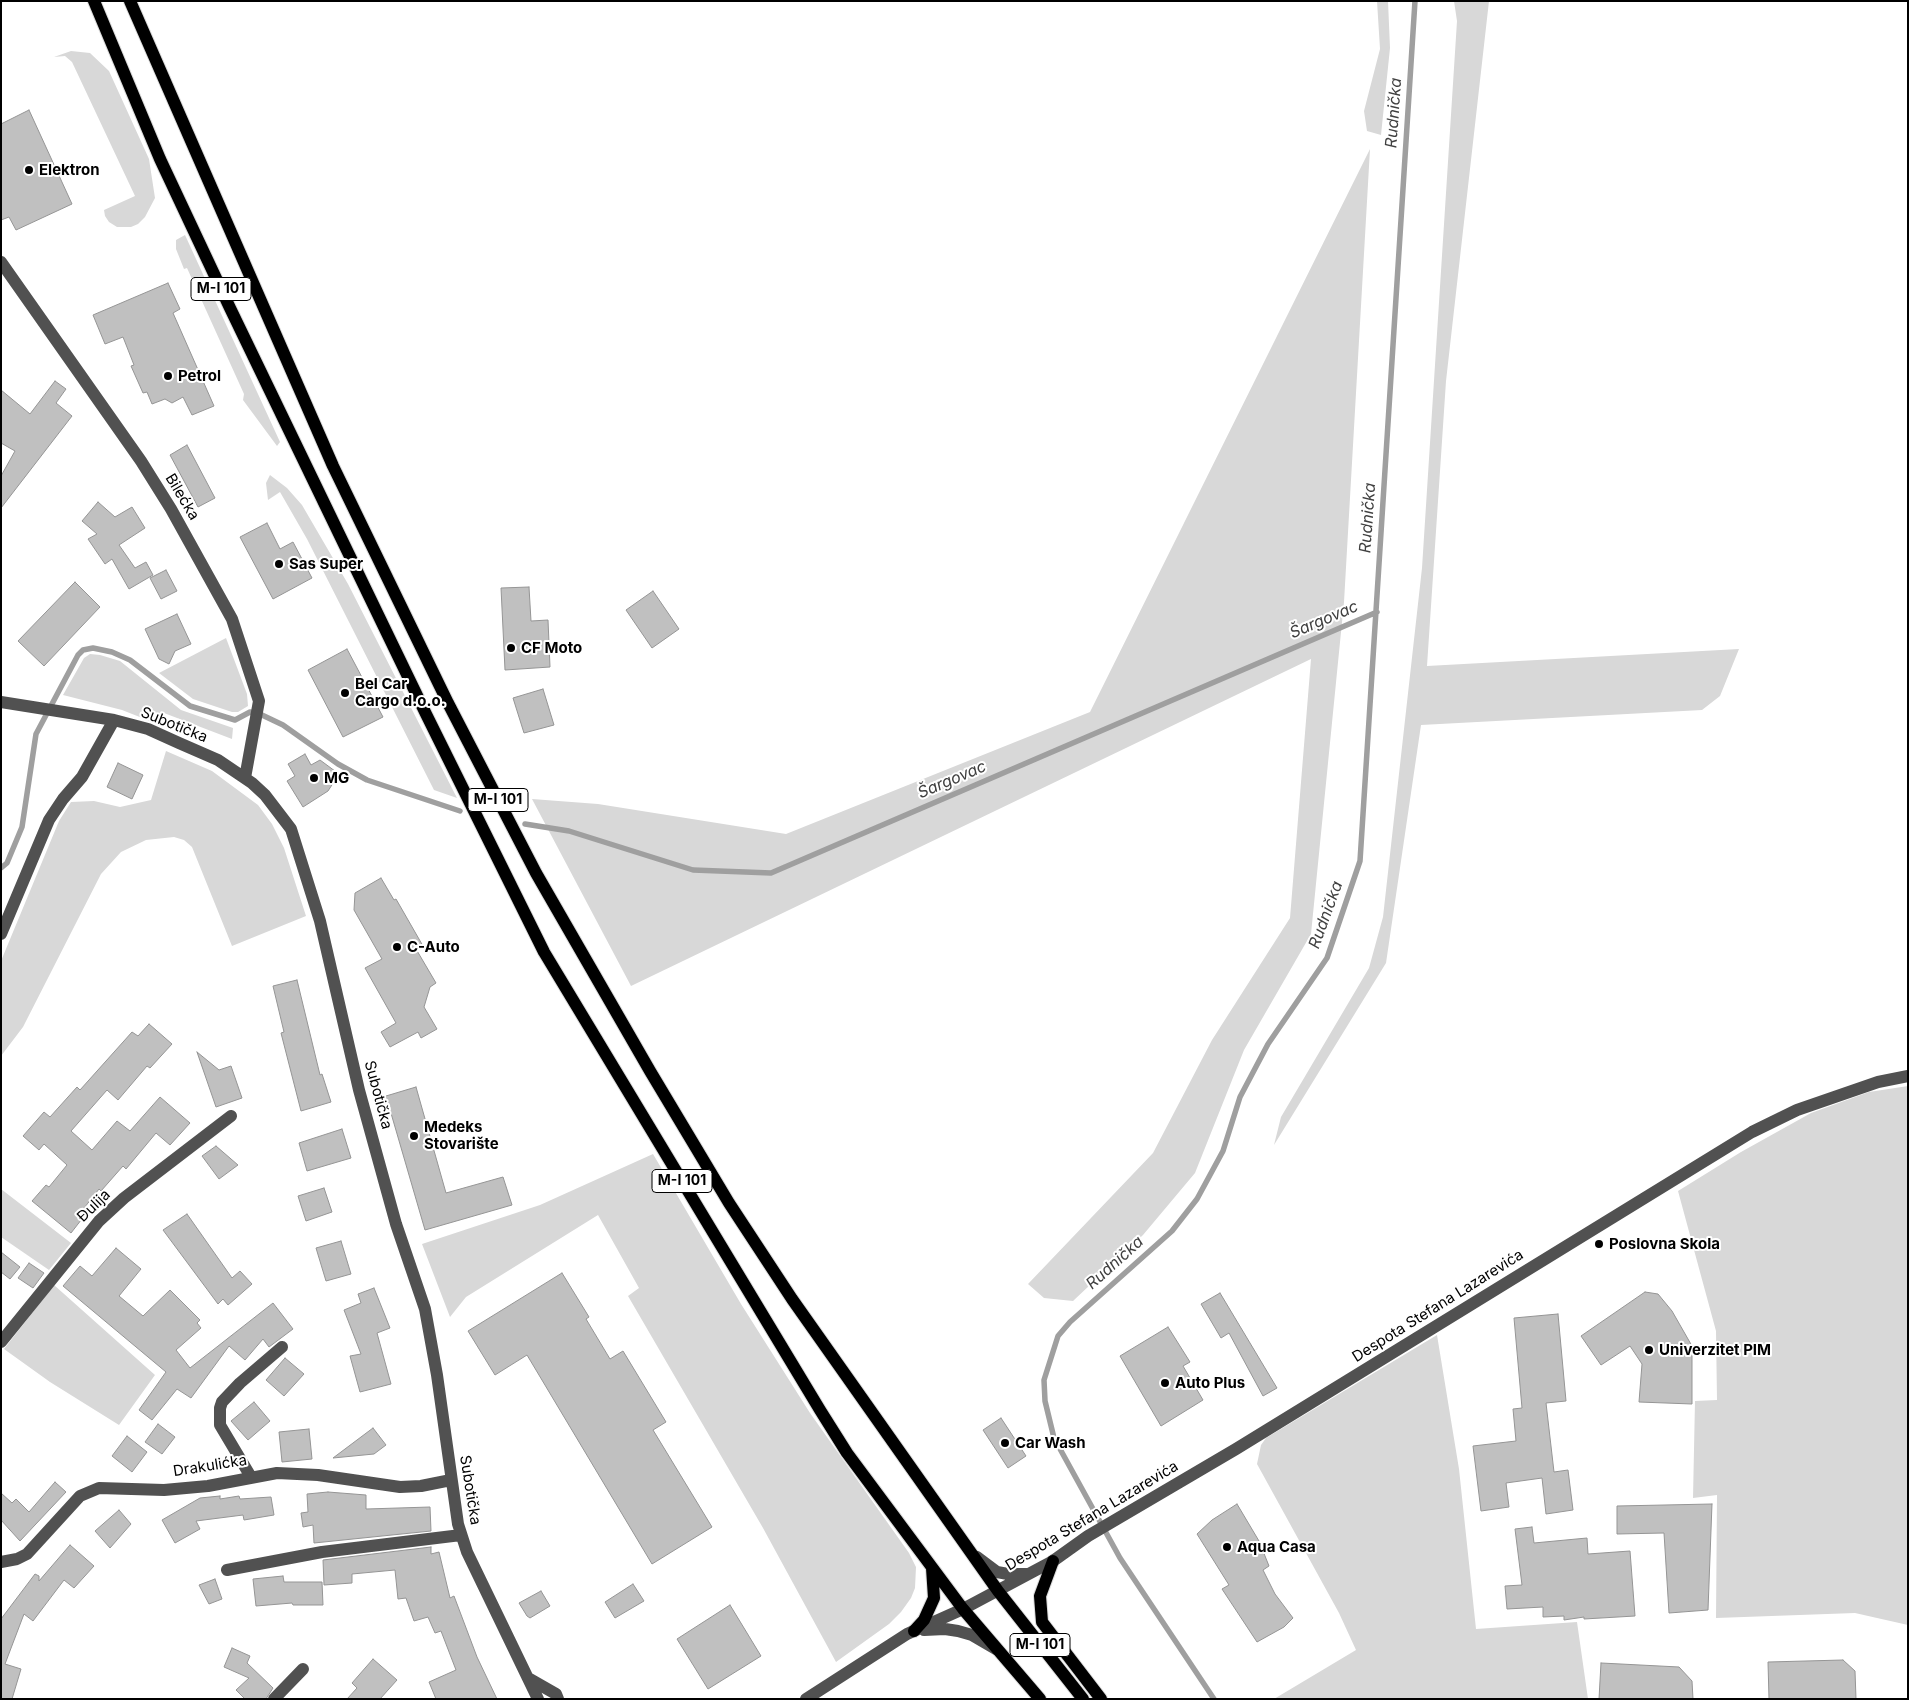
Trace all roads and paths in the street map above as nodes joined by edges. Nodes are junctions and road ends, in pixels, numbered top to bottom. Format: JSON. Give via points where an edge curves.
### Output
{"nodes":[{"id":1,"x":94,"y":1,"type":"edge"},
{"id":2,"x":130,"y":1,"type":"edge"},
{"id":3,"x":1,"y":262,"type":"edge"},
{"id":4,"x":1,"y":702,"type":"edge"},
{"id":5,"x":114,"y":720,"type":"junction"},
{"id":6,"x":245,"y":778,"type":"junction"},
{"id":7,"x":1,"y":934,"type":"edge"},
{"id":8,"x":1908,"y":1076,"type":"edge"},
{"id":9,"x":232,"y":1116,"type":"dead end"},
{"id":10,"x":1,"y":1342,"type":"edge"},
{"id":11,"x":282,"y":1347,"type":"dead end"},
{"id":12,"x":251,"y":1477,"type":"junction"},
{"id":13,"x":451,"y":1480,"type":"junction"},
{"id":14,"x":461,"y":1535,"type":"junction"},
{"id":15,"x":965,"y":1545,"type":"junction"},
{"id":16,"x":1053,"y":1561,"type":"junction"},
{"id":17,"x":1,"y":1562,"type":"edge"},
{"id":18,"x":931,"y":1565,"type":"junction"},
{"id":19,"x":227,"y":1570,"type":"dead end"},
{"id":20,"x":1029,"y":1574,"type":"junction"},
{"id":21,"x":998,"y":1591,"type":"junction"},
{"id":22,"x":963,"y":1609,"type":"junction"},
{"id":23,"x":914,"y":1631,"type":"junction"},
{"id":24,"x":997,"y":1649,"type":"junction"},
{"id":25,"x":303,"y":1669,"type":"dead end"},
{"id":26,"x":528,"y":1678,"type":"junction"},
{"id":27,"x":274,"y":1699,"type":"edge"},
{"id":28,"x":538,"y":1699,"type":"edge"},
{"id":29,"x":558,"y":1699,"type":"edge"},
{"id":30,"x":806,"y":1699,"type":"edge"},
{"id":31,"x":1040,"y":1699,"type":"edge"},
{"id":32,"x":1083,"y":1699,"type":"edge"},
{"id":33,"x":1101,"y":1699,"type":"edge"}],
"edges":[{"from":1,"to":18,"type":"main road","number":"M-I 101","via":[[160,159],[230,308],[544,952],[820,1410],[847,1452]]},
{"from":2,"to":15,"type":"main road","number":"M-I 101","via":[[333,466],[448,703],[536,873],[730,1203],[792,1299]]},
{"from":3,"to":6,"type":"street","name":"Bilećka","via":[[119,429],[171,509],[232,619],[259,701]]},
{"from":4,"to":5,"type":"street","name":"Subotička"},
{"from":5,"to":6,"type":"street","name":"Subotička","via":[[148,730],[218,760]]},
{"from":5,"to":7,"type":"street","via":[[82,777],[50,820]]},
{"from":6,"to":13,"type":"street","name":"Subotička","via":[[265,795],[291,829],[309,881],[359,1090],[396,1224],[425,1309]]},
{"from":8,"to":16,"type":"street","name":"Despota Stefana Lazarevića","via":[[1878,1082],[1797,1110],[1752,1132],[1438,1326],[1088,1536]]},
{"from":9,"to":10,"type":"street","name":"Đulija","via":[[124,1198],[99,1221]]},
{"from":11,"to":12,"type":"street","via":[[240,1382],[220,1408],[220,1425]]},
{"from":12,"to":13,"type":"street","name":"Drakulićka","via":[[297,1473],[400,1487]]},
{"from":12,"to":17,"type":"street","name":"Drakulićka","via":[[208,1486],[164,1490],[99,1488],[87,1492],[27,1554],[17,1560]]},
{"from":13,"to":14,"type":"street","name":"Subotička"},
{"from":14,"to":19,"type":"street","via":[[322,1552]]},
{"from":14,"to":26,"type":"street","name":"Subotička"},
{"from":15,"to":20,"type":"street","via":[[997,1572]]},
{"from":15,"to":21,"type":"main road","number":"M-I 101"},
{"from":16,"to":20,"type":"street","name":"Despota Stefana Lazarevića"},
{"from":16,"to":33,"type":"main road","via":[[1040,1596],[1042,1622]]},
{"from":18,"to":22,"type":"main road","number":"M-I 101"},
{"from":18,"to":23,"type":"main road","via":[[934,1598],[924,1620]]},
{"from":20,"to":21,"type":"street","name":"Despota Stefana Lazarevića"},
{"from":21,"to":22,"type":"street","name":"Despota Stefana Lazarevića"},
{"from":21,"to":32,"type":"main road","number":"M-I 101"},
{"from":22,"to":23,"type":"street","name":"Despota Stefana Lazarevića"},
{"from":22,"to":24,"type":"main road","number":"M-I 101"},
{"from":23,"to":24,"type":"street","via":[[958,1631]]},
{"from":23,"to":30,"type":"street","name":"Despota Stefana Lazarevića"},
{"from":24,"to":31,"type":"main road","number":"M-I 101"},
{"from":25,"to":27,"type":"street"},
{"from":26,"to":28,"type":"street","name":"Subotička"},
{"from":26,"to":29,"type":"street","via":[[556,1694]]}]}
